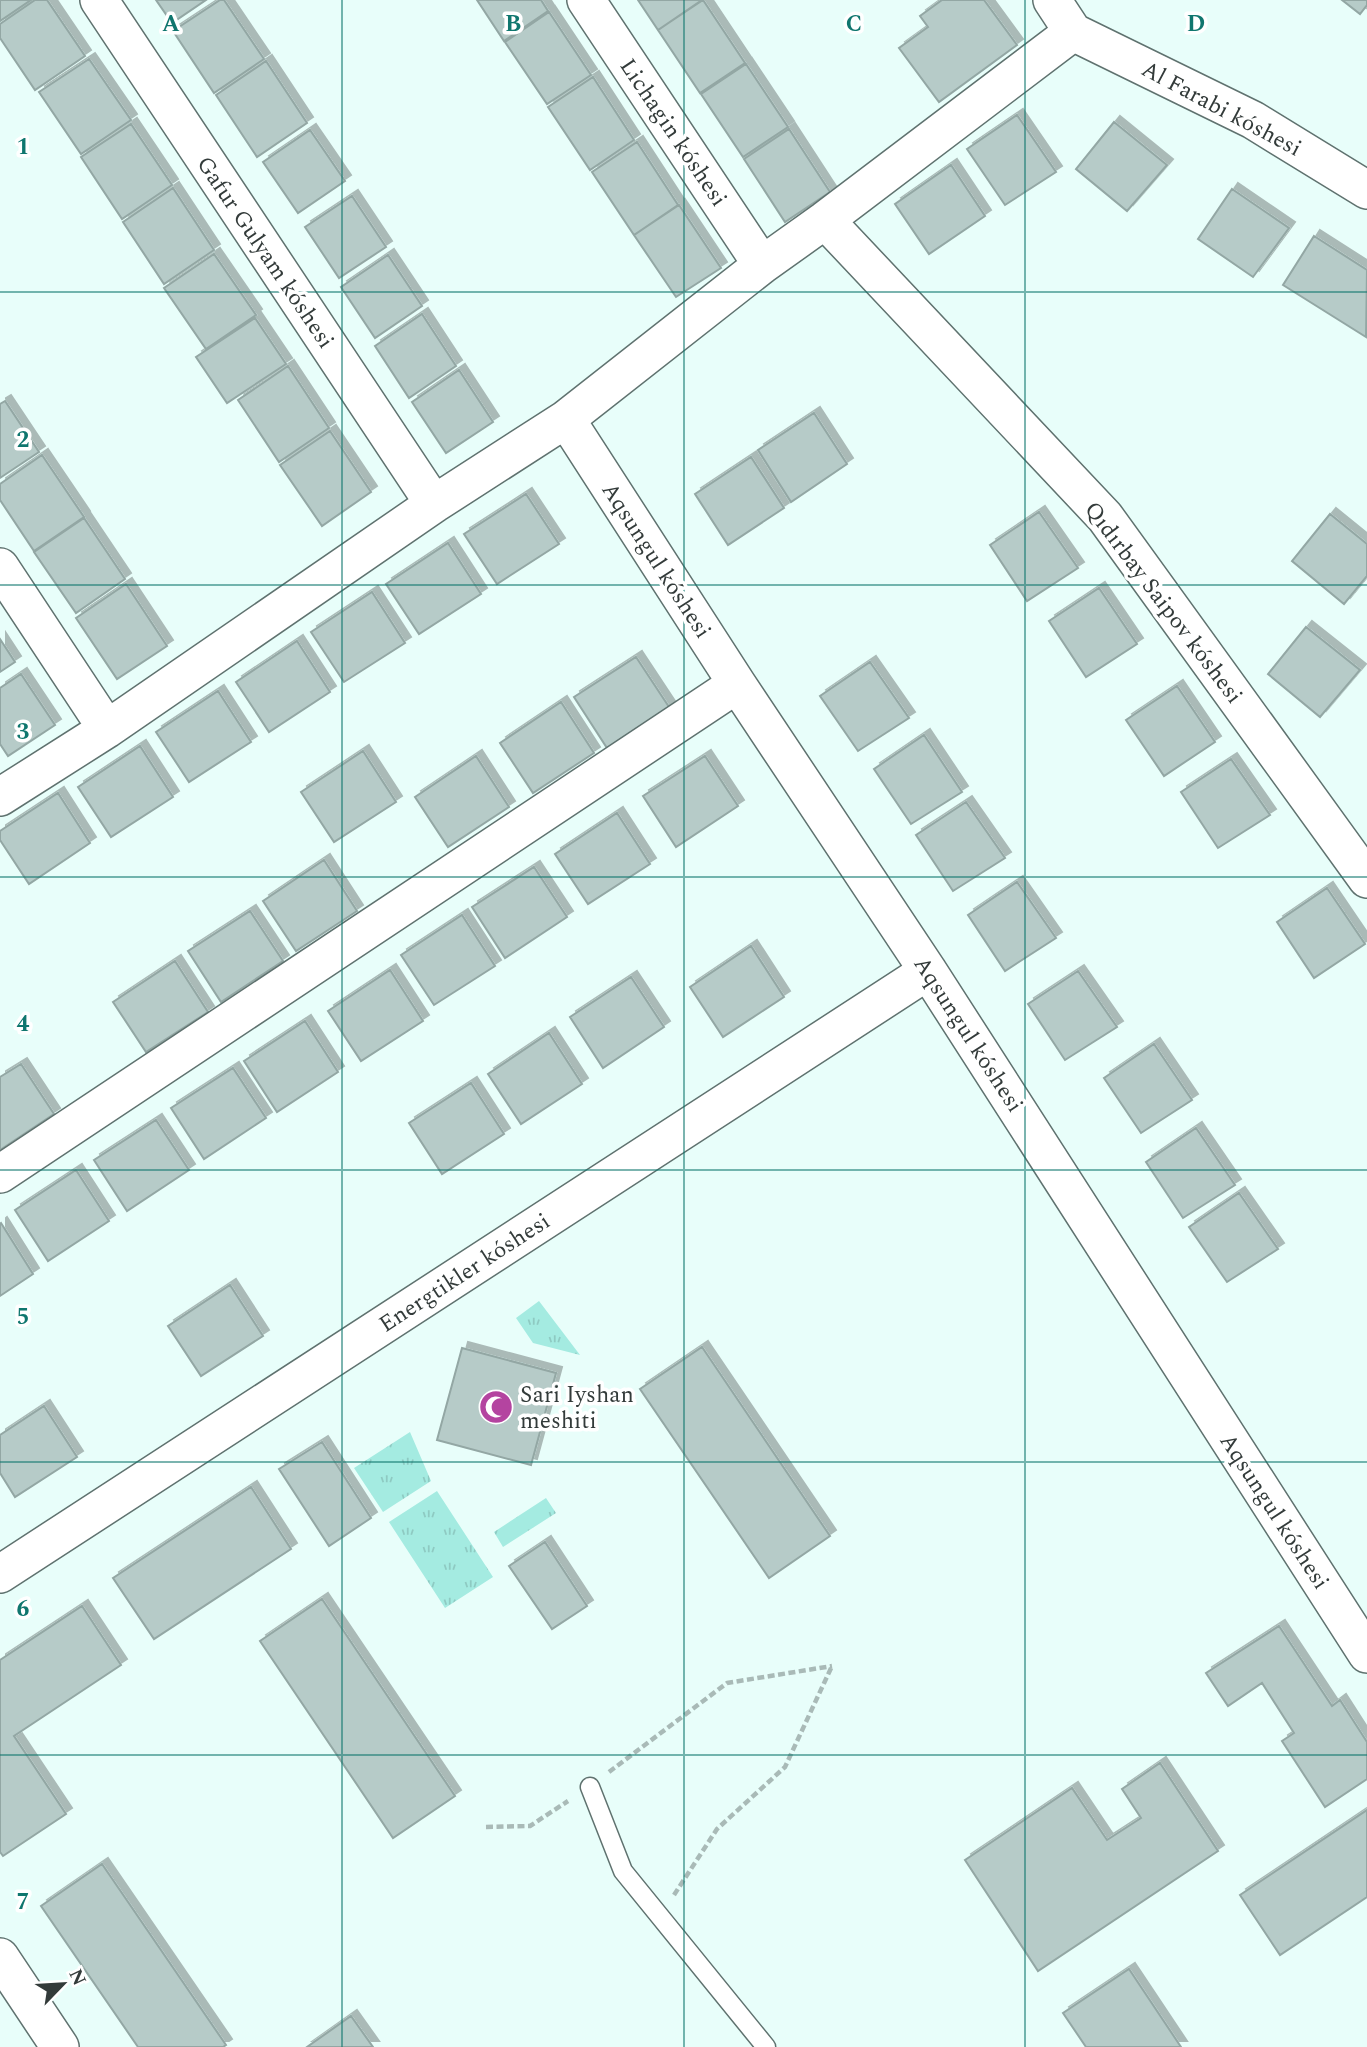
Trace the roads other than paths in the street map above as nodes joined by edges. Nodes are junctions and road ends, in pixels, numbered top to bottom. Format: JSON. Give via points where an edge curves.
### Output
{"nodes":[{"id":1,"x":99,"y":0,"type":"edge"},
{"id":2,"x":586,"y":0,"type":"edge"},
{"id":3,"x":1052,"y":0,"type":"edge"},
{"id":4,"x":1073,"y":32,"type":"junction"},
{"id":5,"x":1367,"y":190,"type":"edge"},
{"id":6,"x":825,"y":220,"type":"junction"},
{"id":7,"x":762,"y":265,"type":"junction"},
{"id":8,"x":566,"y":419,"type":"junction"},
{"id":9,"x":434,"y":504,"type":"junction"},
{"id":10,"x":0,"y":567,"type":"edge"},
{"id":11,"x":737,"y":684,"type":"junction"},
{"id":12,"x":107,"y":729,"type":"junction"},
{"id":13,"x":0,"y":797,"type":"edge"},
{"id":14,"x":1367,"y":878,"type":"edge"},
{"id":15,"x":928,"y":971,"type":"junction"},
{"id":16,"x":0,"y":1174,"type":"edge"},
{"id":17,"x":0,"y":1574,"type":"edge"},
{"id":18,"x":1367,"y":1653,"type":"edge"},
{"id":19,"x":590,"y":1787,"type":"road end"},
{"id":20,"x":0,"y":1957,"type":"edge"},
{"id":21,"x":60,"y":2047,"type":"edge"},
{"id":22,"x":766,"y":2047,"type":"edge"}],
"edges":[{"from":1,"to":9,"type":"street","name":"Gafur Gulyam kóshesi"},
{"from":2,"to":7,"type":"street","name":"Lichagin kóshesi"},
{"from":3,"to":4,"type":"street"},
{"from":4,"to":5,"type":"street","name":"Al Farabi kóshesi","via":[[1253,120]]},
{"from":4,"to":6,"type":"street"},
{"from":6,"to":7,"type":"street"},
{"from":6,"to":14,"type":"street","name":"Qıdırbay Saipov kóshesi","via":[[1105,517]]},
{"from":7,"to":8,"type":"street"},
{"from":8,"to":9,"type":"street"},
{"from":8,"to":11,"type":"street","name":"Aqsungul kóshesi"},
{"from":9,"to":12,"type":"street"},
{"from":10,"to":12,"type":"street"},
{"from":11,"to":15,"type":"street","name":"Aqsungul kóshesi"},
{"from":11,"to":16,"type":"street"},
{"from":12,"to":13,"type":"street"},
{"from":15,"to":17,"type":"street","name":"Energtikler kóshesi"},
{"from":15,"to":18,"type":"street","name":"Aqsungul kóshesi"},
{"from":19,"to":22,"type":"lane","via":[[623,1871]]},
{"from":20,"to":21,"type":"street"}]}
